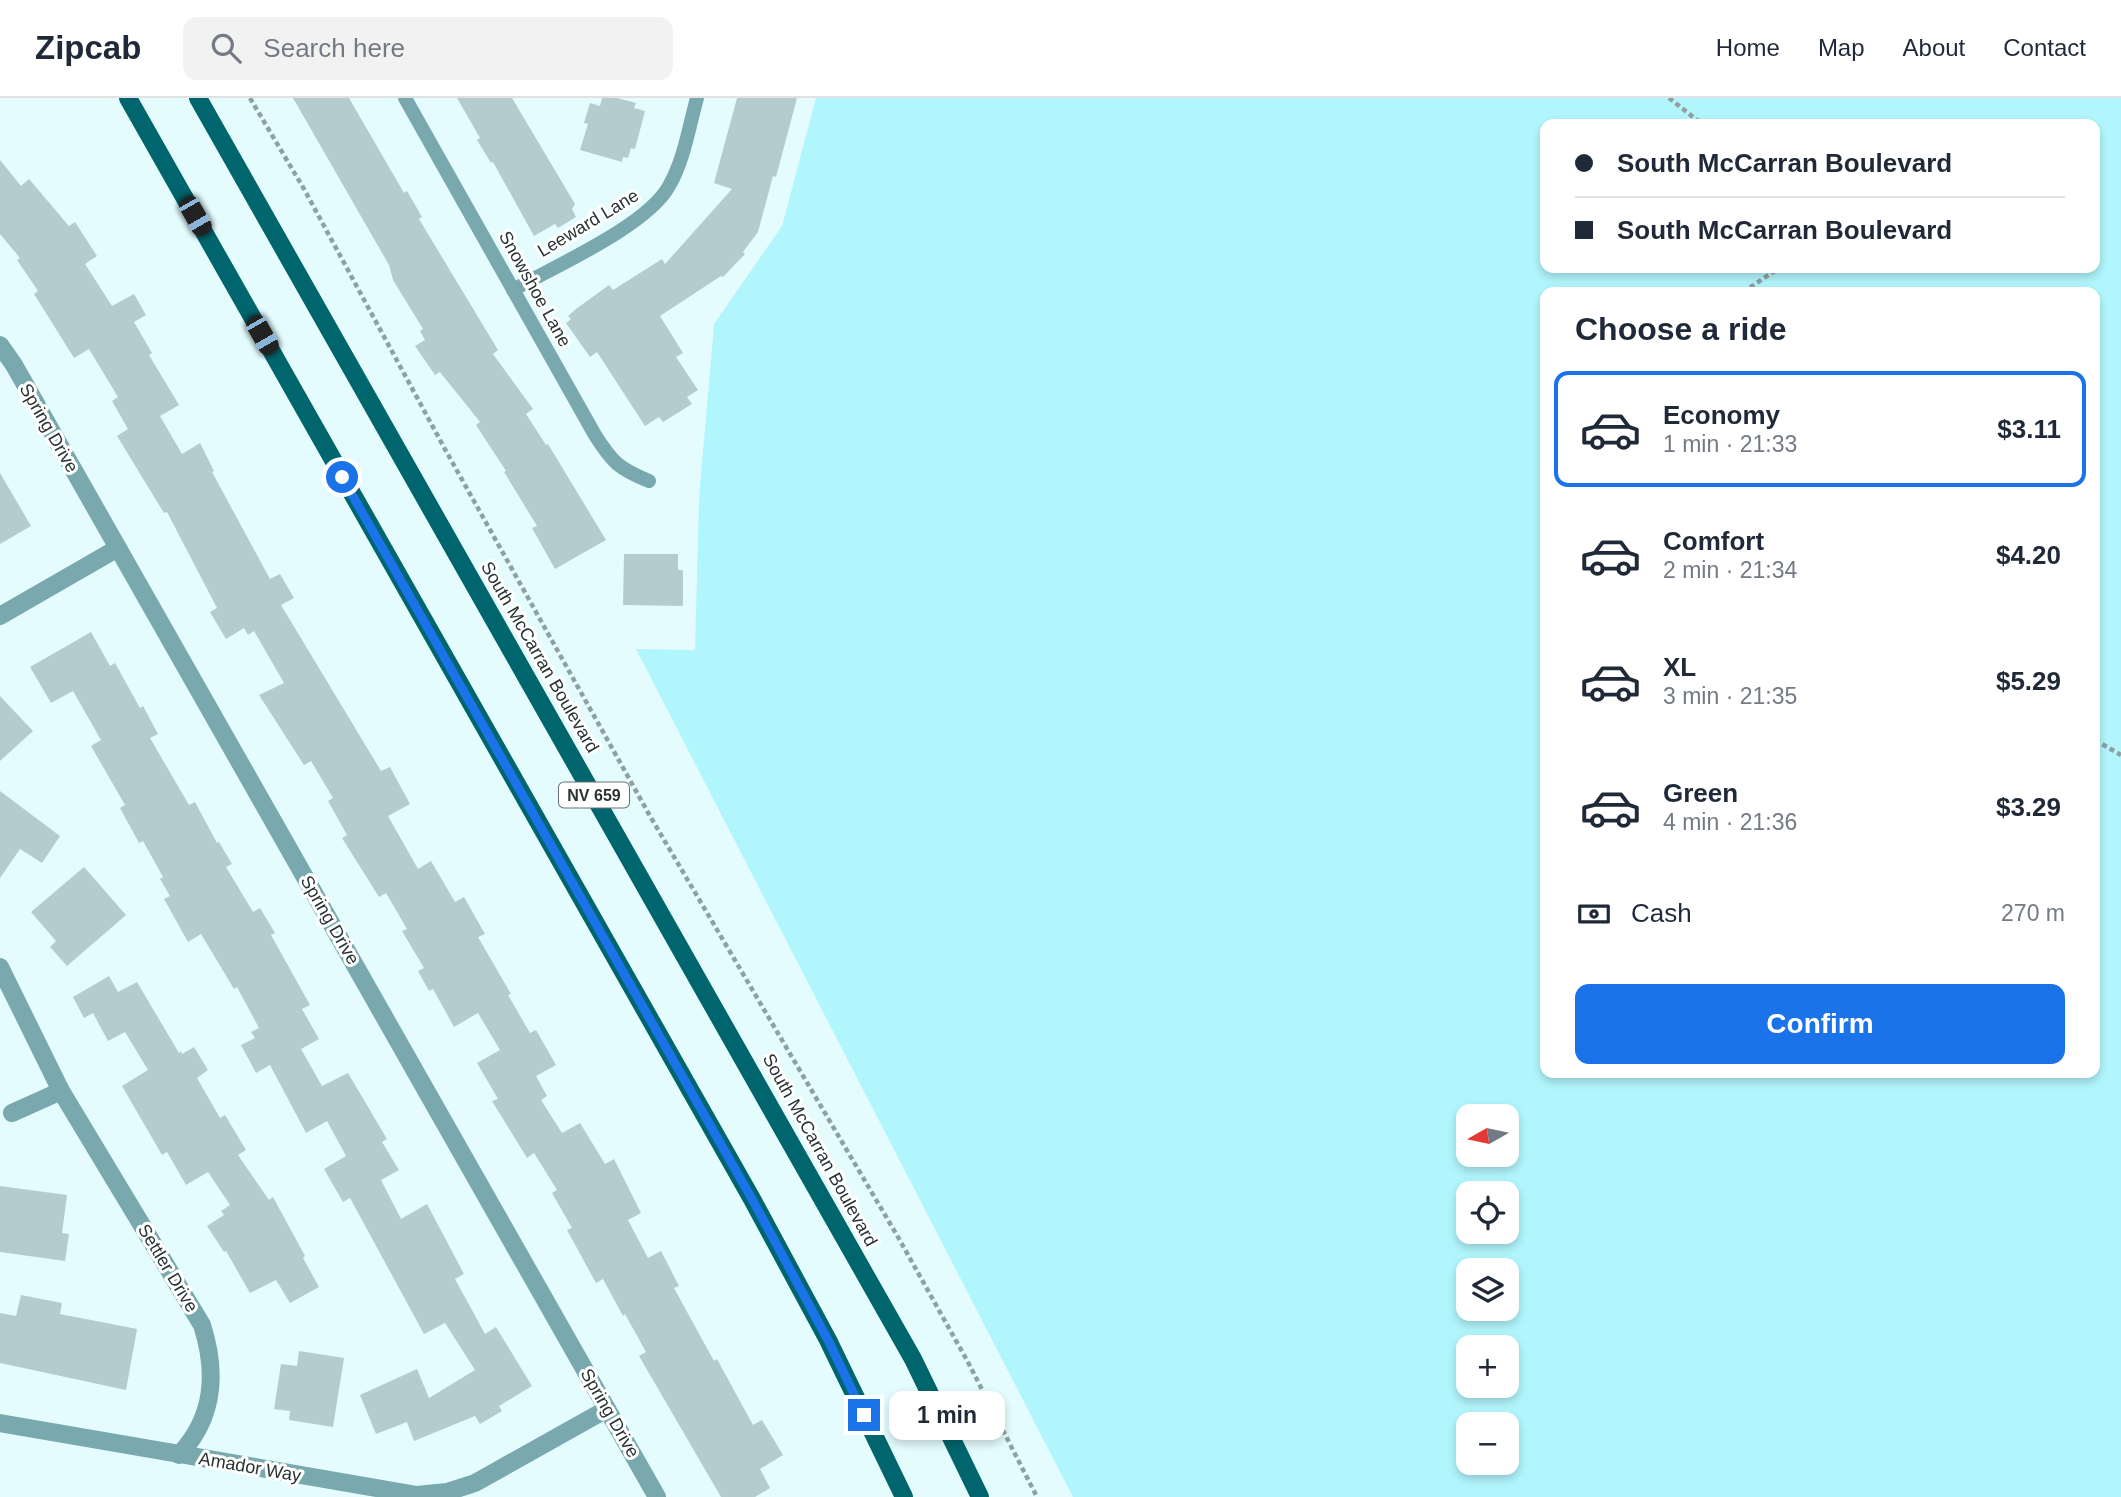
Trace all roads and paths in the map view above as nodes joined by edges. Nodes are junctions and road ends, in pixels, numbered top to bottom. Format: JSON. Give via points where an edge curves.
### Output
{"nodes":[{"id":1,"x":128,"y":98,"type":"edge"},
{"id":2,"x":198,"y":98,"type":"edge"},
{"id":3,"x":250,"y":98,"type":"edge"},
{"id":4,"x":405,"y":98,"type":"edge"},
{"id":5,"x":696,"y":98,"type":"edge"},
{"id":6,"x":1669,"y":98,"type":"edge"},
{"id":7,"x":1696,"y":119,"type":"edge"},
{"id":8,"x":1772,"y":273,"type":"edge"},
{"id":9,"x":1750,"y":287,"type":"edge"},
{"id":10,"x":513,"y":290,"type":"junction"},
{"id":11,"x":0,"y":345,"type":"edge"},
{"id":12,"x":649,"y":481,"type":"dead end"},
{"id":13,"x":118,"y":548,"type":"junction"},
{"id":14,"x":0,"y":616,"type":"edge"},
{"id":15,"x":2100,"y":743,"type":"edge"},
{"id":16,"x":2121,"y":755,"type":"edge"},
{"id":17,"x":0,"y":967,"type":"edge"},
{"id":18,"x":61,"y":1091,"type":"junction"},
{"id":19,"x":12,"y":1113,"type":"dead end"},
{"id":20,"x":607,"y":1409,"type":"junction"},
{"id":21,"x":0,"y":1423,"type":"edge"},
{"id":22,"x":179,"y":1455,"type":"junction"},
{"id":23,"x":657,"y":1497,"type":"edge"},
{"id":24,"x":904,"y":1497,"type":"edge"},
{"id":25,"x":980,"y":1497,"type":"edge"},
{"id":26,"x":1037,"y":1497,"type":"edge"}],
"edges":[{"from":1,"to":24,"type":"main road","number":"NV 659","via":[[752,1199],[828,1340]]},
{"from":2,"to":25,"type":"main road","name":"South McCarran Boulevard","number":"NV 659","via":[[873,1286]]},
{"from":3,"to":26,"type":"path","via":[[650,816],[898,1237]]},
{"from":4,"to":10,"type":"lane","name":"Snowshoe Lane"},
{"from":5,"to":10,"type":"lane","name":"Leeward Lane","via":[[679,163],[659,202],[633,223]]},
{"from":6,"to":7,"type":"path"},
{"from":8,"to":9,"type":"path"},
{"from":10,"to":12,"type":"lane","name":"Snowshoe Lane","via":[[608,456],[625,471]]},
{"from":11,"to":13,"type":"street","name":"Spring Drive"},
{"from":13,"to":14,"type":"street"},
{"from":13,"to":20,"type":"street","name":"Spring Drive"},
{"from":15,"to":16,"type":"path"},
{"from":17,"to":18,"type":"street","name":"Settler Drive"},
{"from":18,"to":19,"type":"street"},
{"from":18,"to":22,"type":"street","name":"Settler Drive","via":[[202,1325],[210,1350],[208,1402],[200,1426]]},
{"from":20,"to":22,"type":"street","name":"Amador Way","via":[[475,1483],[447,1492],[394,1492]]},
{"from":20,"to":23,"type":"street","name":"Spring Drive"},
{"from":21,"to":22,"type":"street","name":"Amador Way"}]}
